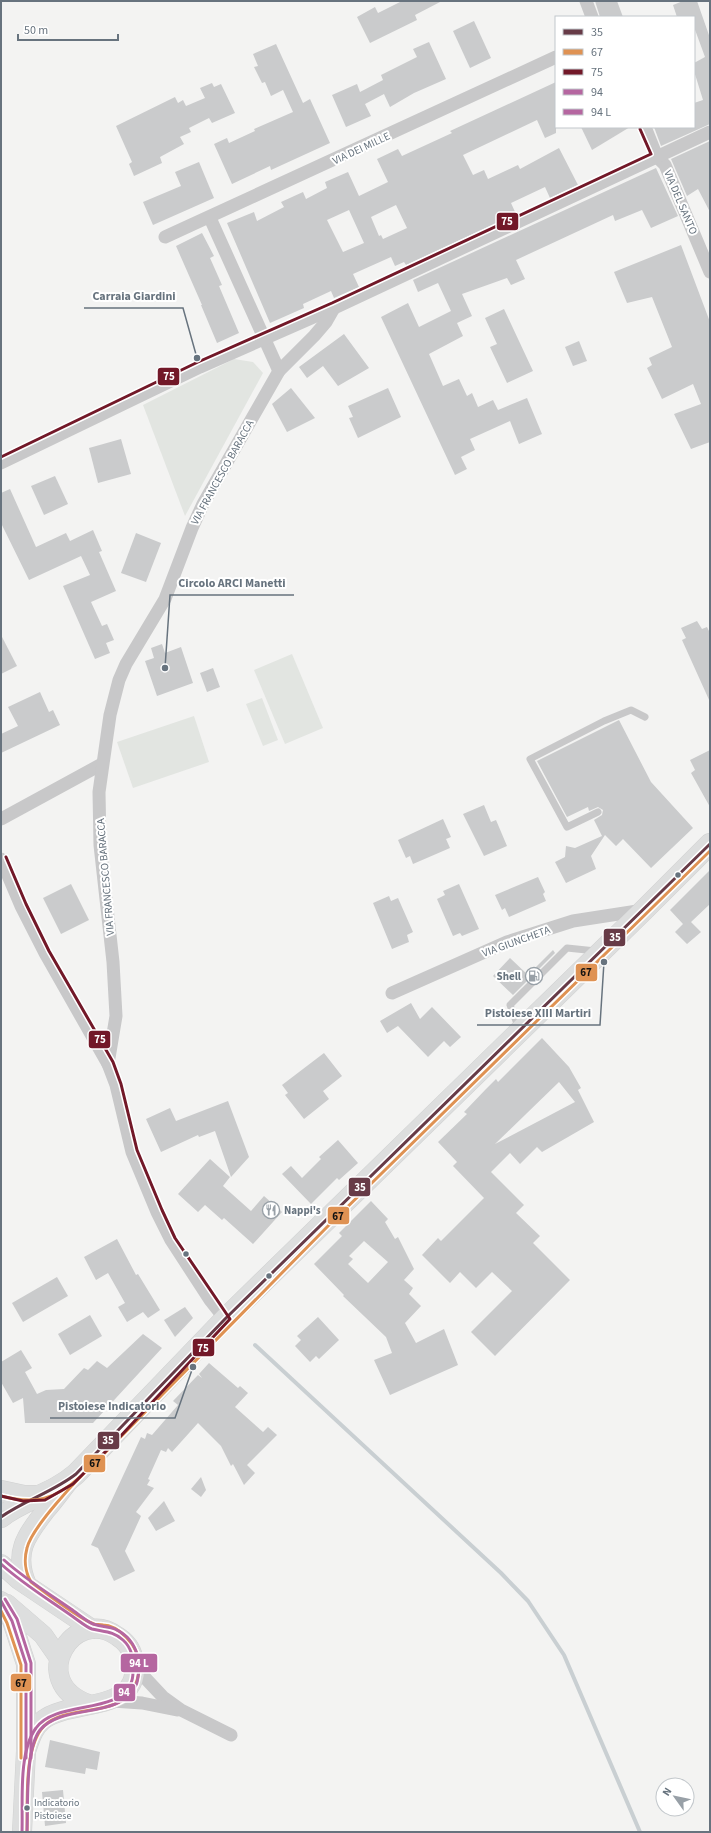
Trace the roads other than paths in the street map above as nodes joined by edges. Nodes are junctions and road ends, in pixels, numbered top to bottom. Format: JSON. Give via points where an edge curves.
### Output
{"nodes":[{"id":1,"x":586,"y":1,"type":"edge"},
{"id":2,"x":592,"y":16,"type":"edge"},
{"id":3,"x":555,"y":57,"type":"edge"},
{"id":4,"x":645,"y":128,"type":"edge"},
{"id":5,"x":710,"y":132,"type":"edge"},
{"id":6,"x":657,"y":157,"type":"junction"},
{"id":7,"x":210,"y":218,"type":"junction"},
{"id":8,"x":165,"y":237,"type":"dead end"},
{"id":9,"x":710,"y":272,"type":"edge"},
{"id":10,"x":334,"y":308,"type":"junction"},
{"id":11,"x":265,"y":339,"type":"junction"},
{"id":12,"x":279,"y":371,"type":"junction"},
{"id":13,"x":1,"y":463,"type":"edge"},
{"id":14,"x":645,"y":717,"type":"dead end"},
{"id":15,"x":102,"y":764,"type":"junction"},
{"id":16,"x":598,"y":812,"type":"dead end"},
{"id":17,"x":1,"y":819,"type":"edge"},
{"id":18,"x":710,"y":844,"type":"edge"},
{"id":19,"x":1,"y":859,"type":"edge"},
{"id":20,"x":646,"y":909,"type":"junction"},
{"id":21,"x":392,"y":993,"type":"dead end"},
{"id":22,"x":108,"y":1064,"type":"junction"},
{"id":23,"x":225,"y":1319,"type":"junction"},
{"id":24,"x":70,"y":1480,"type":"junction"},
{"id":25,"x":1,"y":1491,"type":"edge"},
{"id":26,"x":44,"y":1495,"type":"junction"},
{"id":27,"x":1,"y":1517,"type":"edge"},
{"id":28,"x":1,"y":1564,"type":"edge"},
{"id":29,"x":27,"y":1585,"type":"junction"},
{"id":30,"x":1,"y":1600,"type":"edge"},
{"id":31,"x":92,"y":1629,"type":"junction"},
{"id":32,"x":59,"y":1658,"type":"junction"},
{"id":33,"x":134,"y":1666,"type":"junction"},
{"id":34,"x":112,"y":1701,"type":"junction"},
{"id":35,"x":88,"y":1704,"type":"junction"},
{"id":36,"x":181,"y":1710,"type":"junction"},
{"id":37,"x":231,"y":1735,"type":"dead end"},
{"id":38,"x":26,"y":1752,"type":"junction"},
{"id":39,"x":22,"y":1832,"type":"edge"}],
"edges":[{"from":1,"to":2,"type":"street"},
{"from":3,"to":7,"type":"street","name":"VIA DEI MILLE"},
{"from":4,"to":6,"type":"street","name":"VIA DEL SANTO"},
{"from":5,"to":6,"type":"street"},
{"from":6,"to":9,"type":"street","name":"VIA DEL SANTO","via":[[665,165]]},
{"from":6,"to":10,"type":"street"},
{"from":7,"to":8,"type":"street","name":"VIA DEI MILLE"},
{"from":7,"to":11,"type":"street"},
{"from":10,"to":11,"type":"street"},
{"from":10,"to":12,"type":"street","name":"VIA FRANCESCO BARACCA","via":[[318,331]]},
{"from":11,"to":12,"type":"street"},
{"from":11,"to":13,"type":"street","via":[[187,373]]},
{"from":12,"to":15,"type":"street","name":"VIA FRANCESCO BARACCA","via":[[203,504],[165,599],[122,672],[110,715]]},
{"from":14,"to":16,"type":"lane","via":[[631,710],[530,759],[567,828]]},
{"from":15,"to":17,"type":"street"},
{"from":15,"to":22,"type":"street","name":"VIA FRANCESCO BARACCA","via":[[99,792],[100,845],[114,962],[116,1016]]},
{"from":18,"to":20,"type":"main road"},
{"from":19,"to":22,"type":"street","via":[[45,953]]},
{"from":20,"to":21,"type":"street","name":"VIA GIUNCHETA","via":[[573,921],[507,942]]},
{"from":20,"to":23,"type":"main road"},
{"from":22,"to":23,"type":"street","via":[[116,1085],[132,1152],[157,1212],[171,1240]]},
{"from":23,"to":24,"type":"main road"},
{"from":24,"to":26,"type":"main road"},
{"from":24,"to":29,"type":"main road","via":[[31,1529],[24,1543],[21,1566]]},
{"from":25,"to":26,"type":"main road","via":[[24,1496]]},
{"from":26,"to":27,"type":"main road"},
{"from":28,"to":29,"type":"main road"},
{"from":29,"to":31,"type":"main road"},
{"from":30,"to":32,"type":"main road","via":[[43,1635]]},
{"from":30,"to":38,"type":"main road","via":[[12,1621],[26,1664]]},
{"from":31,"to":32,"type":"main road","via":[[77,1635],[67,1643]]},
{"from":31,"to":33,"type":"main road","via":[[107,1630],[124,1641],[131,1651]]},
{"from":32,"to":35,"type":"main road","via":[[58,1668],[64,1687],[73,1697]]},
{"from":33,"to":34,"type":"main road","via":[[129,1686]]},
{"from":33,"to":36,"type":"street","via":[[163,1697]]},
{"from":34,"to":35,"type":"main road"},
{"from":34,"to":36,"type":"street"},
{"from":35,"to":38,"type":"main road","via":[[57,1713],[42,1721],[33,1732]]},
{"from":36,"to":37,"type":"street"},
{"from":38,"to":39,"type":"main road"}]}
